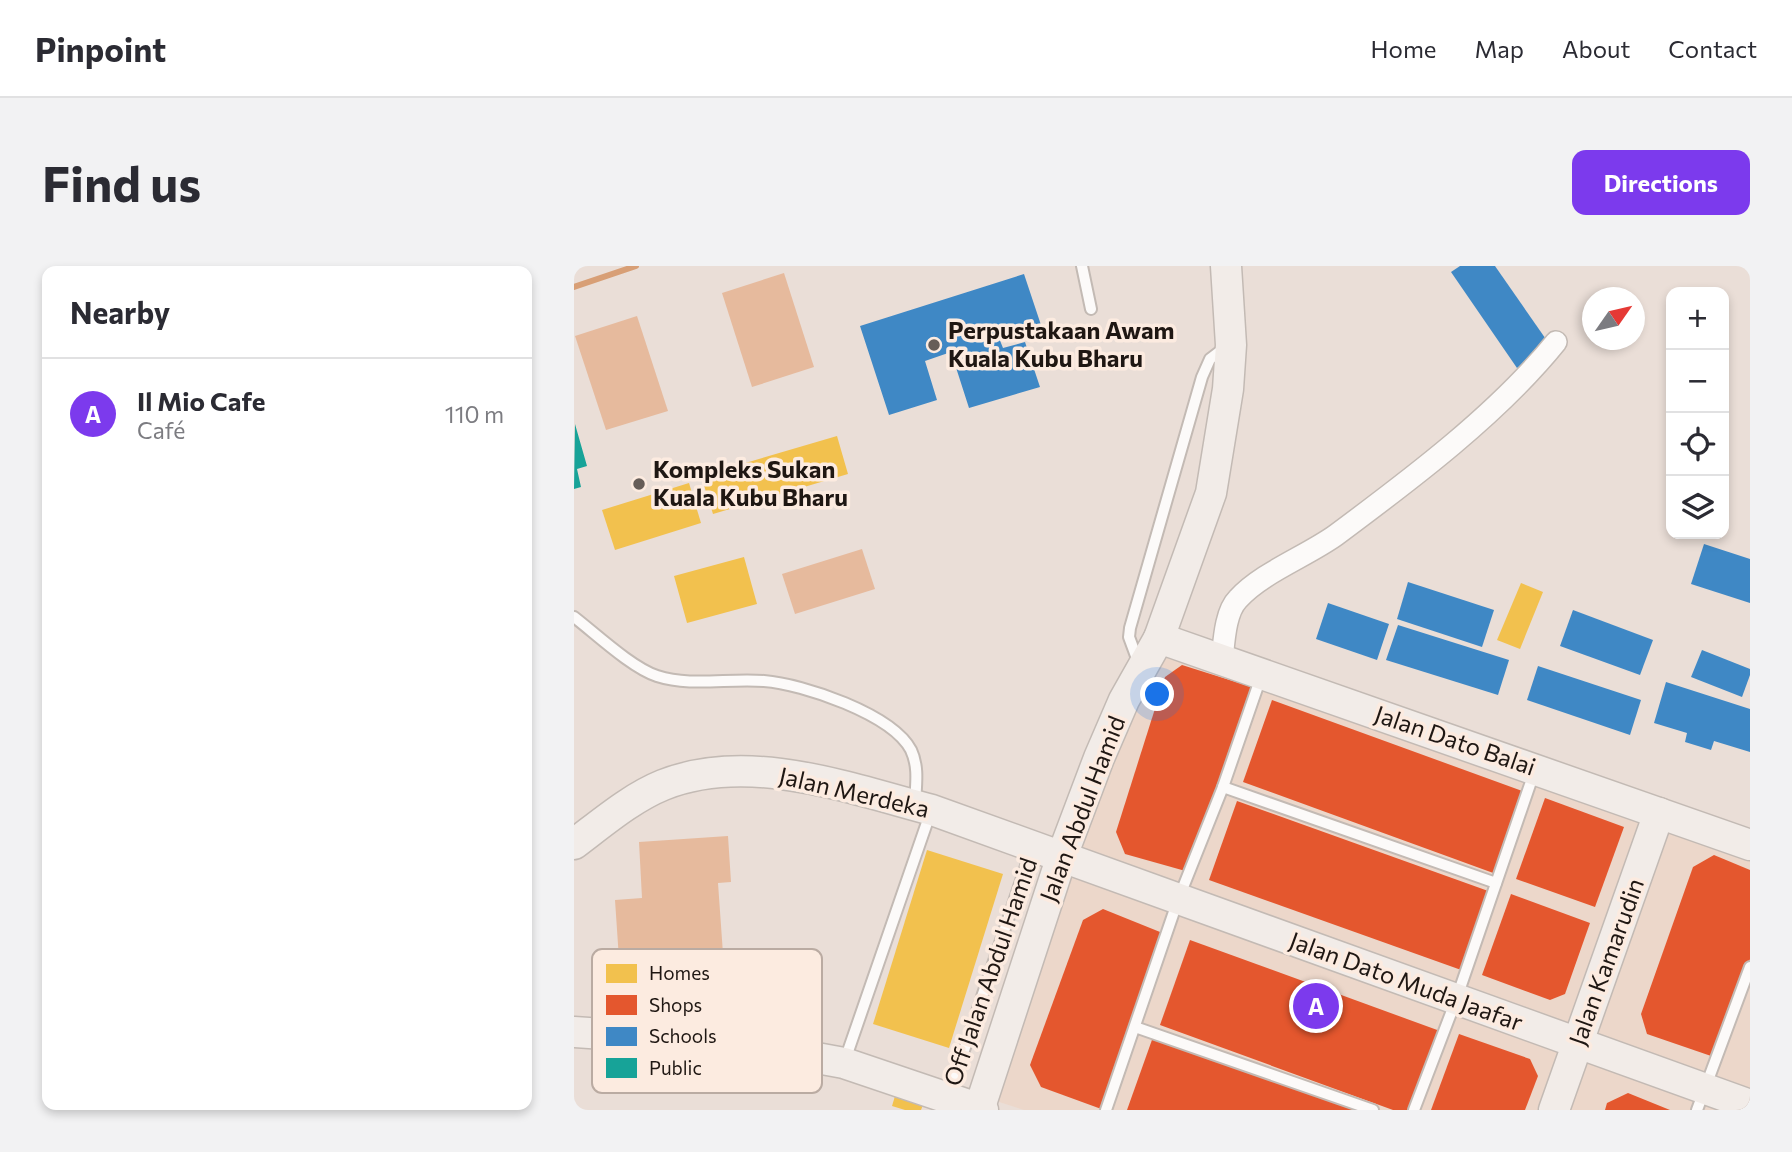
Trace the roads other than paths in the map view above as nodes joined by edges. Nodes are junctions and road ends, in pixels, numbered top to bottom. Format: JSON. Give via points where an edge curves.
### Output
{"nodes":[{"id":1,"x":1082,"y":266,"type":"edge"},
{"id":2,"x":1226,"y":266,"type":"edge"},
{"id":3,"x":1091,"y":309,"type":"dead end"},
{"id":4,"x":1556,"y":342,"type":"dead end"},
{"id":5,"x":1231,"y":345,"type":"junction"},
{"id":6,"x":574,"y":617,"type":"edge"},
{"id":7,"x":1159,"y":638,"type":"junction"},
{"id":8,"x":1222,"y":660,"type":"junction"},
{"id":9,"x":1141,"y":670,"type":"junction"},
{"id":10,"x":1262,"y":674,"type":"junction"},
{"id":11,"x":1535,"y":769,"type":"junction"},
{"id":12,"x":1223,"y":787,"type":"junction"},
{"id":13,"x":923,"y":807,"type":"junction"},
{"id":14,"x":1659,"y":813,"type":"junction"},
{"id":15,"x":574,"y":844,"type":"edge"},
{"id":16,"x":1750,"y":845,"type":"edge"},
{"id":17,"x":1033,"y":846,"type":"junction"},
{"id":18,"x":1062,"y":856,"type":"junction"},
{"id":19,"x":1496,"y":883,"type":"junction"},
{"id":20,"x":1178,"y":900,"type":"junction"},
{"id":21,"x":1750,"y":967,"type":"edge"},
{"id":22,"x":1456,"y":1000,"type":"junction"},
{"id":23,"x":1135,"y":1027,"type":"junction"},
{"id":24,"x":574,"y":1032,"type":"edge"},
{"id":25,"x":592,"y":1033,"type":"edge"},
{"id":26,"x":1576,"y":1044,"type":"junction"},
{"id":27,"x":822,"y":1059,"type":"edge"},
{"id":28,"x":844,"y":1063,"type":"junction"},
{"id":29,"x":948,"y":1097,"type":"junction"},
{"id":30,"x":1701,"y":1099,"type":"edge"},
{"id":31,"x":1750,"y":1105,"type":"edge"},
{"id":32,"x":981,"y":1110,"type":"edge"},
{"id":33,"x":1106,"y":1110,"type":"edge"},
{"id":34,"x":1373,"y":1110,"type":"edge"},
{"id":35,"x":1413,"y":1110,"type":"edge"},
{"id":36,"x":1554,"y":1110,"type":"edge"}],
"edges":[{"from":1,"to":3,"type":"lane"},
{"from":2,"to":5,"type":"street","name":"Jalan Abdul Hamid"},
{"from":4,"to":8,"type":"street","via":[[1504,399],[1423,467],[1333,537],[1238,598],[1231,611]]},
{"from":5,"to":7,"type":"street","name":"Jalan Abdul Hamid","via":[[1211,493]]},
{"from":5,"to":9,"type":"lane","via":[[1210,359],[1202,377],[1130,628]]},
{"from":6,"to":13,"type":"lane","via":[[653,675],[676,681],[764,681],[813,690],[885,723],[910,749]]},
{"from":7,"to":8,"type":"street","name":"Jalan Dato Balai"},
{"from":7,"to":9,"type":"street","name":"Jalan Abdul Hamid"},
{"from":8,"to":10,"type":"street","name":"Jalan Dato Balai"},
{"from":9,"to":18,"type":"street","name":"Jalan Abdul Hamid","via":[[1099,758]]},
{"from":10,"to":11,"type":"street","name":"Jalan Dato Balai"},
{"from":10,"to":12,"type":"lane"},
{"from":11,"to":14,"type":"street","name":"Jalan Dato Balai"},
{"from":11,"to":19,"type":"lane"},
{"from":12,"to":19,"type":"lane"},
{"from":12,"to":20,"type":"lane"},
{"from":13,"to":15,"type":"street","name":"Jalan Merdeka","via":[[802,776],[702,775],[645,793]]},
{"from":13,"to":17,"type":"street","name":"Jalan Merdeka"},
{"from":13,"to":28,"type":"lane"},
{"from":14,"to":16,"type":"street","name":"Jalan Dato Balai"},
{"from":14,"to":26,"type":"street","name":"Jalan Kamarudin"},
{"from":17,"to":18,"type":"street","name":"Jalan Merdeka"},
{"from":17,"to":29,"type":"lane","name":"Off Jalan Abdul Hamid"},
{"from":18,"to":20,"type":"street","name":"Jalan Dato Muda Jaafar"},
{"from":18,"to":32,"type":"street","name":"Jalan Abdul Hamid"},
{"from":19,"to":22,"type":"lane"},
{"from":20,"to":22,"type":"street","name":"Jalan Dato Muda Jaafar"},
{"from":20,"to":23,"type":"lane"},
{"from":21,"to":30,"type":"lane"},
{"from":22,"to":26,"type":"street","name":"Jalan Dato Muda Jaafar"},
{"from":22,"to":35,"type":"lane"},
{"from":23,"to":33,"type":"lane"},
{"from":23,"to":34,"type":"lane"},
{"from":24,"to":25,"type":"street"},
{"from":26,"to":30,"type":"street","name":"Jalan Dato Muda Jaafar"},
{"from":26,"to":36,"type":"street","name":"Jalan Kamarudin"},
{"from":27,"to":28,"type":"street"},
{"from":28,"to":29,"type":"street"},
{"from":29,"to":32,"type":"street"},
{"from":30,"to":31,"type":"street","name":"Jalan Dato Muda Jaafar"}]}
